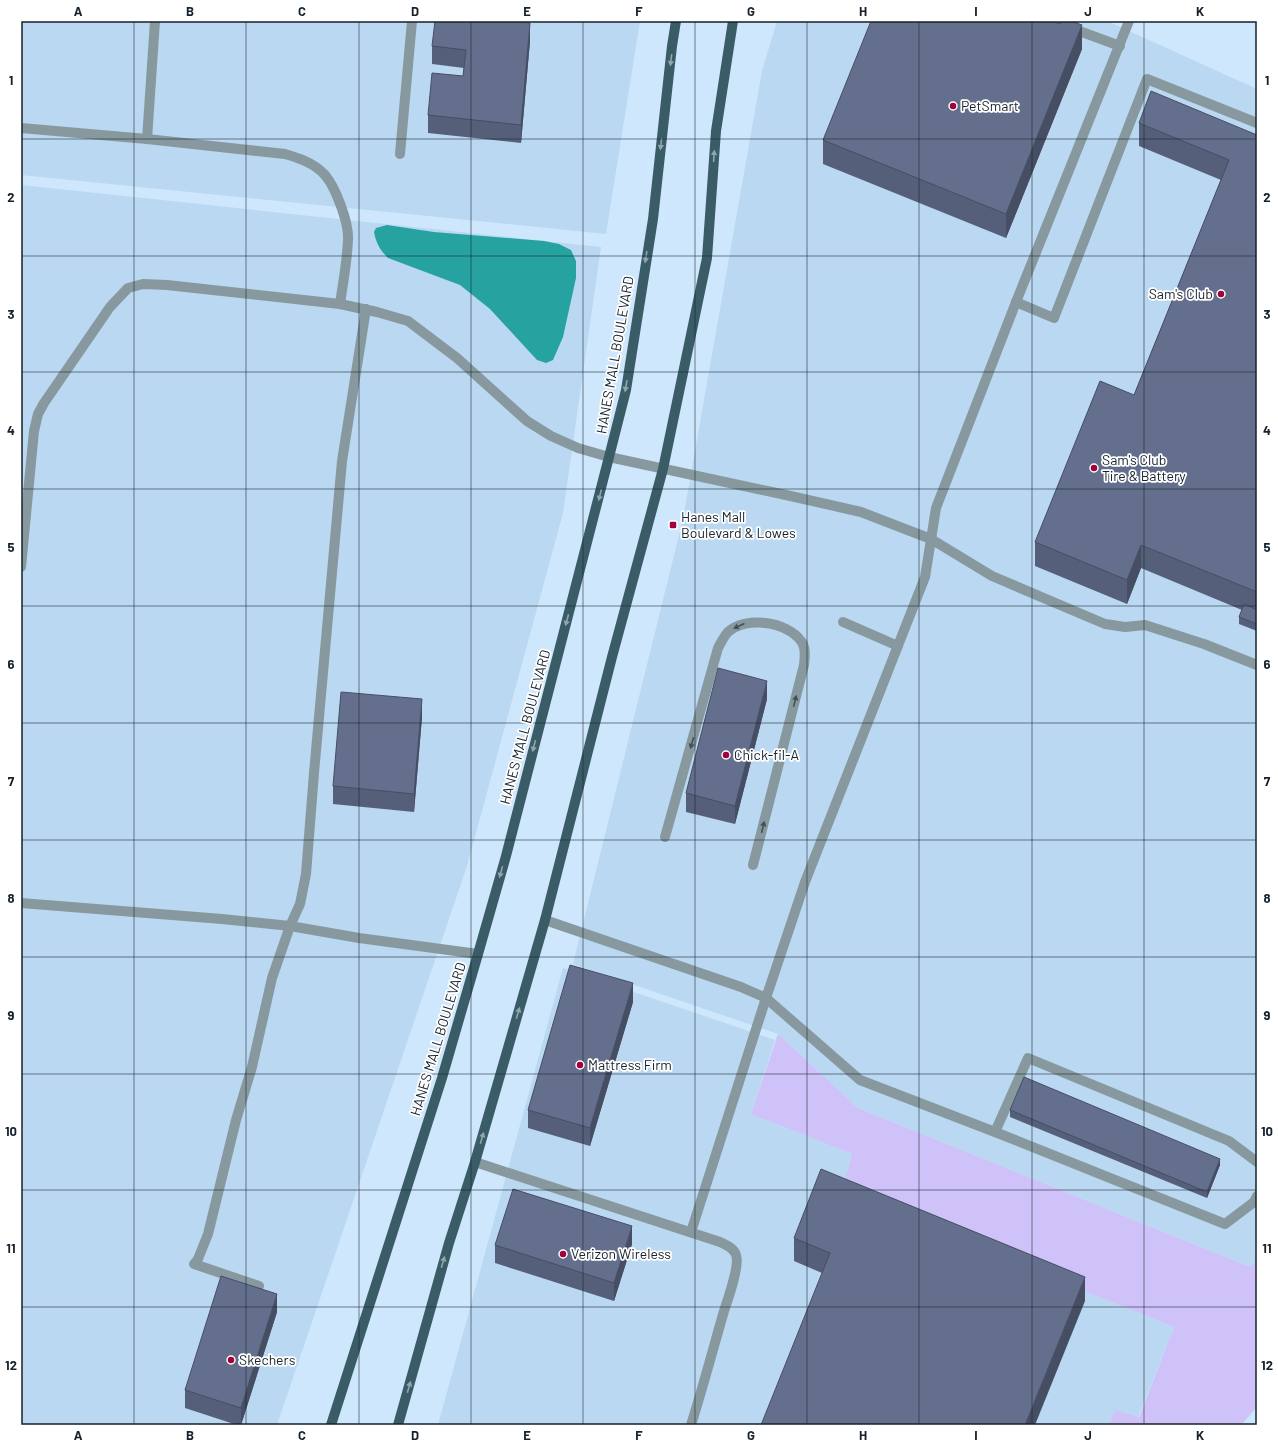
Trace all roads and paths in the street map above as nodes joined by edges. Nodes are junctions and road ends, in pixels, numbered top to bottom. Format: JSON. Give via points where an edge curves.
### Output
{"nodes":[{"id":1,"x":155,"y":21,"type":"edge"},
{"id":2,"x":412,"y":21,"type":"edge"},
{"id":3,"x":676,"y":21,"type":"edge"},
{"id":4,"x":733,"y":21,"type":"edge"},
{"id":5,"x":1052,"y":21,"type":"edge"},
{"id":6,"x":1129,"y":21,"type":"edge"},
{"id":7,"x":1120,"y":46,"type":"junction"},
{"id":8,"x":1257,"y":123,"type":"edge"},
{"id":9,"x":21,"y":128,"type":"edge"},
{"id":10,"x":147,"y":139,"type":"junction"},
{"id":11,"x":400,"y":154,"type":"dead end"},
{"id":12,"x":1016,"y":302,"type":"junction"},
{"id":13,"x":340,"y":304,"type":"junction"},
{"id":14,"x":366,"y":309,"type":"junction"},
{"id":15,"x":610,"y":457,"type":"junction"},
{"id":16,"x":662,"y":469,"type":"junction"},
{"id":17,"x":931,"y":539,"type":"junction"},
{"id":18,"x":21,"y":567,"type":"edge"},
{"id":19,"x":842,"y":622,"type":"dead end"},
{"id":20,"x":898,"y":646,"type":"junction"},
{"id":21,"x":1257,"y":665,"type":"edge"},
{"id":22,"x":665,"y":837,"type":"dead end"},
{"id":23,"x":753,"y":865,"type":"dead end"},
{"id":24,"x":21,"y":903,"type":"edge"},
{"id":25,"x":545,"y":920,"type":"junction"},
{"id":26,"x":290,"y":926,"type":"junction"},
{"id":27,"x":478,"y":954,"type":"junction"},
{"id":28,"x":766,"y":998,"type":"junction"},
{"id":29,"x":994,"y":1132,"type":"junction"},
{"id":30,"x":475,"y":1162,"type":"junction"},
{"id":31,"x":1257,"y":1162,"type":"edge"},
{"id":32,"x":1257,"y":1196,"type":"edge"},
{"id":33,"x":691,"y":1232,"type":"junction"},
{"id":34,"x":259,"y":1286,"type":"dead end"},
{"id":35,"x":331,"y":1425,"type":"edge"},
{"id":36,"x":398,"y":1425,"type":"edge"},
{"id":37,"x":691,"y":1425,"type":"edge"}],
"edges":[{"from":1,"to":10,"type":"lane"},
{"from":2,"to":11,"type":"lane"},
{"from":3,"to":15,"type":"main road","name":"HANES MALL BOULEVARD","one_way":true,"via":[[652,219],[626,390]]},
{"from":16,"to":4,"type":"main road","one_way":true,"via":[[707,258],[716,132]]},
{"from":5,"to":7,"type":"lane"},
{"from":6,"to":7,"type":"lane"},
{"from":7,"to":12,"type":"lane"},
{"from":8,"to":12,"type":"lane","via":[[1147,79],[1054,318]]},
{"from":9,"to":10,"type":"lane"},
{"from":10,"to":13,"type":"lane","via":[[285,154],[306,161],[325,175],[337,196],[349,239]]},
{"from":12,"to":17,"type":"lane","via":[[936,508]]},
{"from":13,"to":14,"type":"lane"},
{"from":13,"to":18,"type":"lane","via":[[167,285],[143,284],[128,288],[110,307],[76,354],[38,414]]},
{"from":14,"to":15,"type":"lane","via":[[408,321],[457,358],[527,421],[551,436],[578,448]]},
{"from":14,"to":26,"type":"lane","via":[[342,461],[306,874],[300,904]]},
{"from":15,"to":16,"type":"lane"},
{"from":15,"to":27,"type":"main road","name":"HANES MALL BOULEVARD","one_way":true},
{"from":16,"to":17,"type":"lane","via":[[862,512]]},
{"from":16,"to":25,"type":"main road"},
{"from":17,"to":20,"type":"lane","via":[[925,577]]},
{"from":17,"to":21,"type":"lane","via":[[992,576],[1105,624],[1145,626],[1204,644]]},
{"from":19,"to":20,"type":"lane"},
{"from":20,"to":28,"type":"lane","via":[[805,882]]},
{"from":23,"to":22,"type":"lane","one_way":true,"via":[[804,665],[805,652],[801,641],[793,632],[780,627],[758,622],[743,624],[728,632],[718,648]]},
{"from":24,"to":26,"type":"lane"},
{"from":25,"to":28,"type":"lane","via":[[741,987]]},
{"from":30,"to":25,"type":"main road","one_way":true},
{"from":26,"to":27,"type":"lane"},
{"from":26,"to":34,"type":"lane","via":[[272,978],[252,1067],[208,1234],[194,1264]]},
{"from":27,"to":35,"type":"main road","name":"HANES MALL BOULEVARD","via":[[442,1078]]},
{"from":28,"to":29,"type":"lane","via":[[860,1080]]},
{"from":28,"to":33,"type":"lane"},
{"from":29,"to":31,"type":"lane","via":[[1028,1058],[1229,1141]]},
{"from":29,"to":32,"type":"lane","via":[[1224,1224],[1254,1202]]},
{"from":30,"to":33,"type":"lane"},
{"from":36,"to":30,"type":"main road","one_way":true,"via":[[449,1243]]},
{"from":33,"to":37,"type":"lane","via":[[728,1246],[736,1254],[737,1262]]}]}
